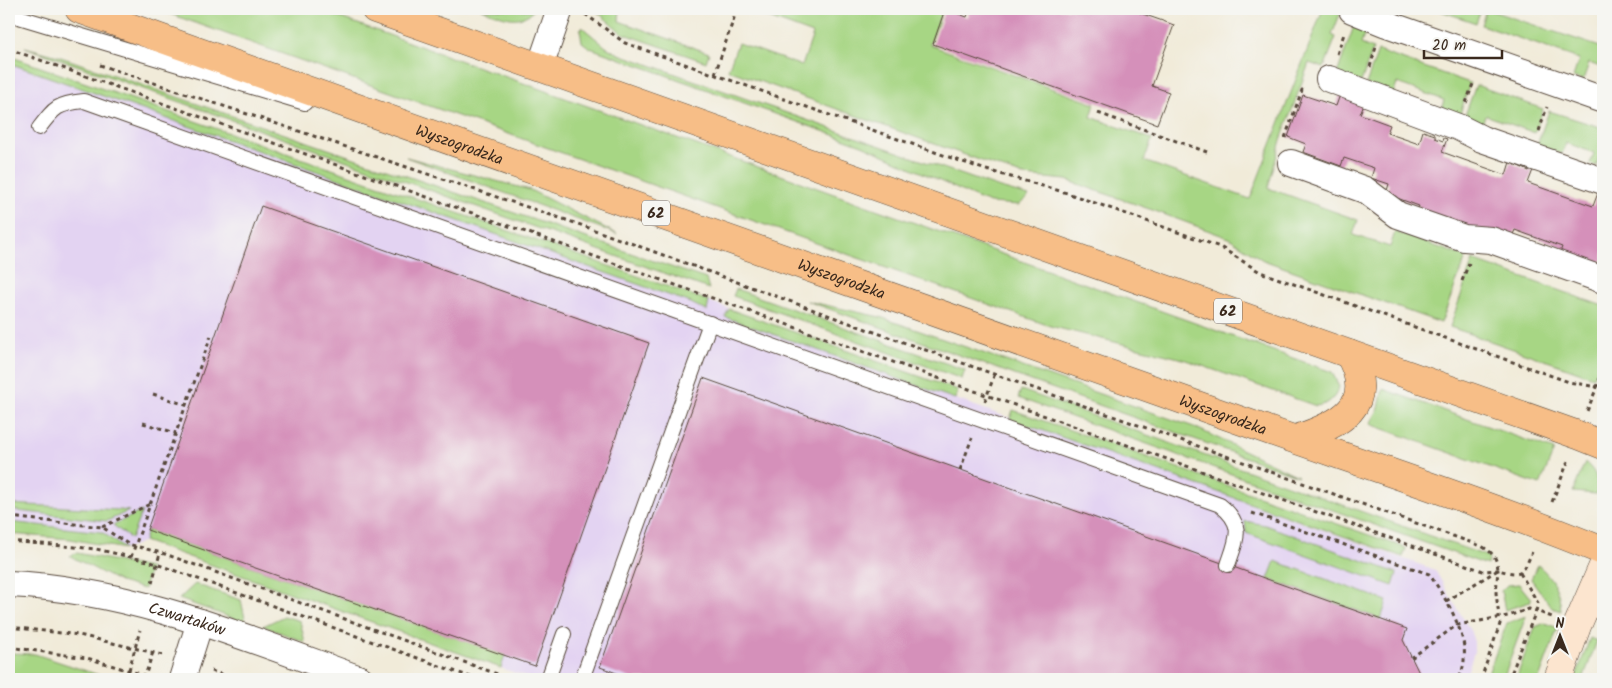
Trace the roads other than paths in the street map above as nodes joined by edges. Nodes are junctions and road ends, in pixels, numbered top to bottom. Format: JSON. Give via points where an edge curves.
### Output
{"nodes":[{"id":1,"x":79,"y":9,"type":"edge"},
{"id":2,"x":375,"y":9,"type":"edge"},
{"id":3,"x":569,"y":10,"type":"edge"},
{"id":4,"x":1352,"y":10,"type":"edge"},
{"id":5,"x":9,"y":14,"type":"edge"},
{"id":6,"x":540,"y":67,"type":"junction"},
{"id":7,"x":1329,"y":79,"type":"dead end"},
{"id":8,"x":1603,"y":100,"type":"edge"},
{"id":9,"x":38,"y":128,"type":"dead end"},
{"id":10,"x":489,"y":156,"type":"junction"},
{"id":11,"x":1291,"y":163,"type":"dead end"},
{"id":12,"x":1603,"y":181,"type":"edge"},
{"id":13,"x":1603,"y":280,"type":"edge"},
{"id":14,"x":710,"y":323,"type":"junction"},
{"id":15,"x":1349,"y":354,"type":"junction"},
{"id":16,"x":1296,"y":439,"type":"junction"},
{"id":17,"x":1603,"y":445,"type":"edge"},
{"id":18,"x":1603,"y":552,"type":"edge"},
{"id":19,"x":1228,"y":565,"type":"dead end"},
{"id":20,"x":1603,"y":566,"type":"edge"},
{"id":21,"x":9,"y":584,"type":"edge"},
{"id":22,"x":200,"y":622,"type":"junction"},
{"id":23,"x":564,"y":634,"type":"dead end"},
{"id":24,"x":185,"y":671,"type":"edge"},
{"id":25,"x":360,"y":679,"type":"edge"},
{"id":26,"x":548,"y":679,"type":"edge"},
{"id":27,"x":582,"y":679,"type":"edge"},
{"id":28,"x":1558,"y":679,"type":"edge"}],
"edges":[{"from":1,"to":10,"type":"main road","name":"Wyszogrodzka","number":"62"},
{"from":2,"to":6,"type":"main road","number":"62"},
{"from":3,"to":6,"type":"street"},
{"from":4,"to":8,"type":"street"},
{"from":5,"to":10,"type":"lane"},
{"from":6,"to":15,"type":"main road","number":"62"},
{"from":7,"to":12,"type":"street","via":[[1482,139]]},
{"from":9,"to":14,"type":"lane","via":[[62,103],[84,101]]},
{"from":10,"to":16,"type":"main road","name":"Wyszogrodzka","number":"62","via":[[827,271]]},
{"from":11,"to":13,"type":"street","via":[[1365,190],[1398,216],[1464,238],[1490,240]]},
{"from":14,"to":19,"type":"lane","via":[[1220,505],[1234,516],[1237,530]]},
{"from":14,"to":27,"type":"lane"},
{"from":15,"to":16,"type":"main road","via":[[1360,380],[1355,405],[1338,422]]},
{"from":15,"to":17,"type":"main road","number":"62"},
{"from":16,"to":18,"type":"main road","name":"Wyszogrodzka","number":"62","via":[[1542,526]]},
{"from":20,"to":28,"type":"street"},
{"from":21,"to":22,"type":"street","name":"Czwartaków","via":[[89,592]]},
{"from":22,"to":24,"type":"street"},
{"from":22,"to":25,"type":"street","name":"Czwartaków"},
{"from":23,"to":26,"type":"lane"}]}
